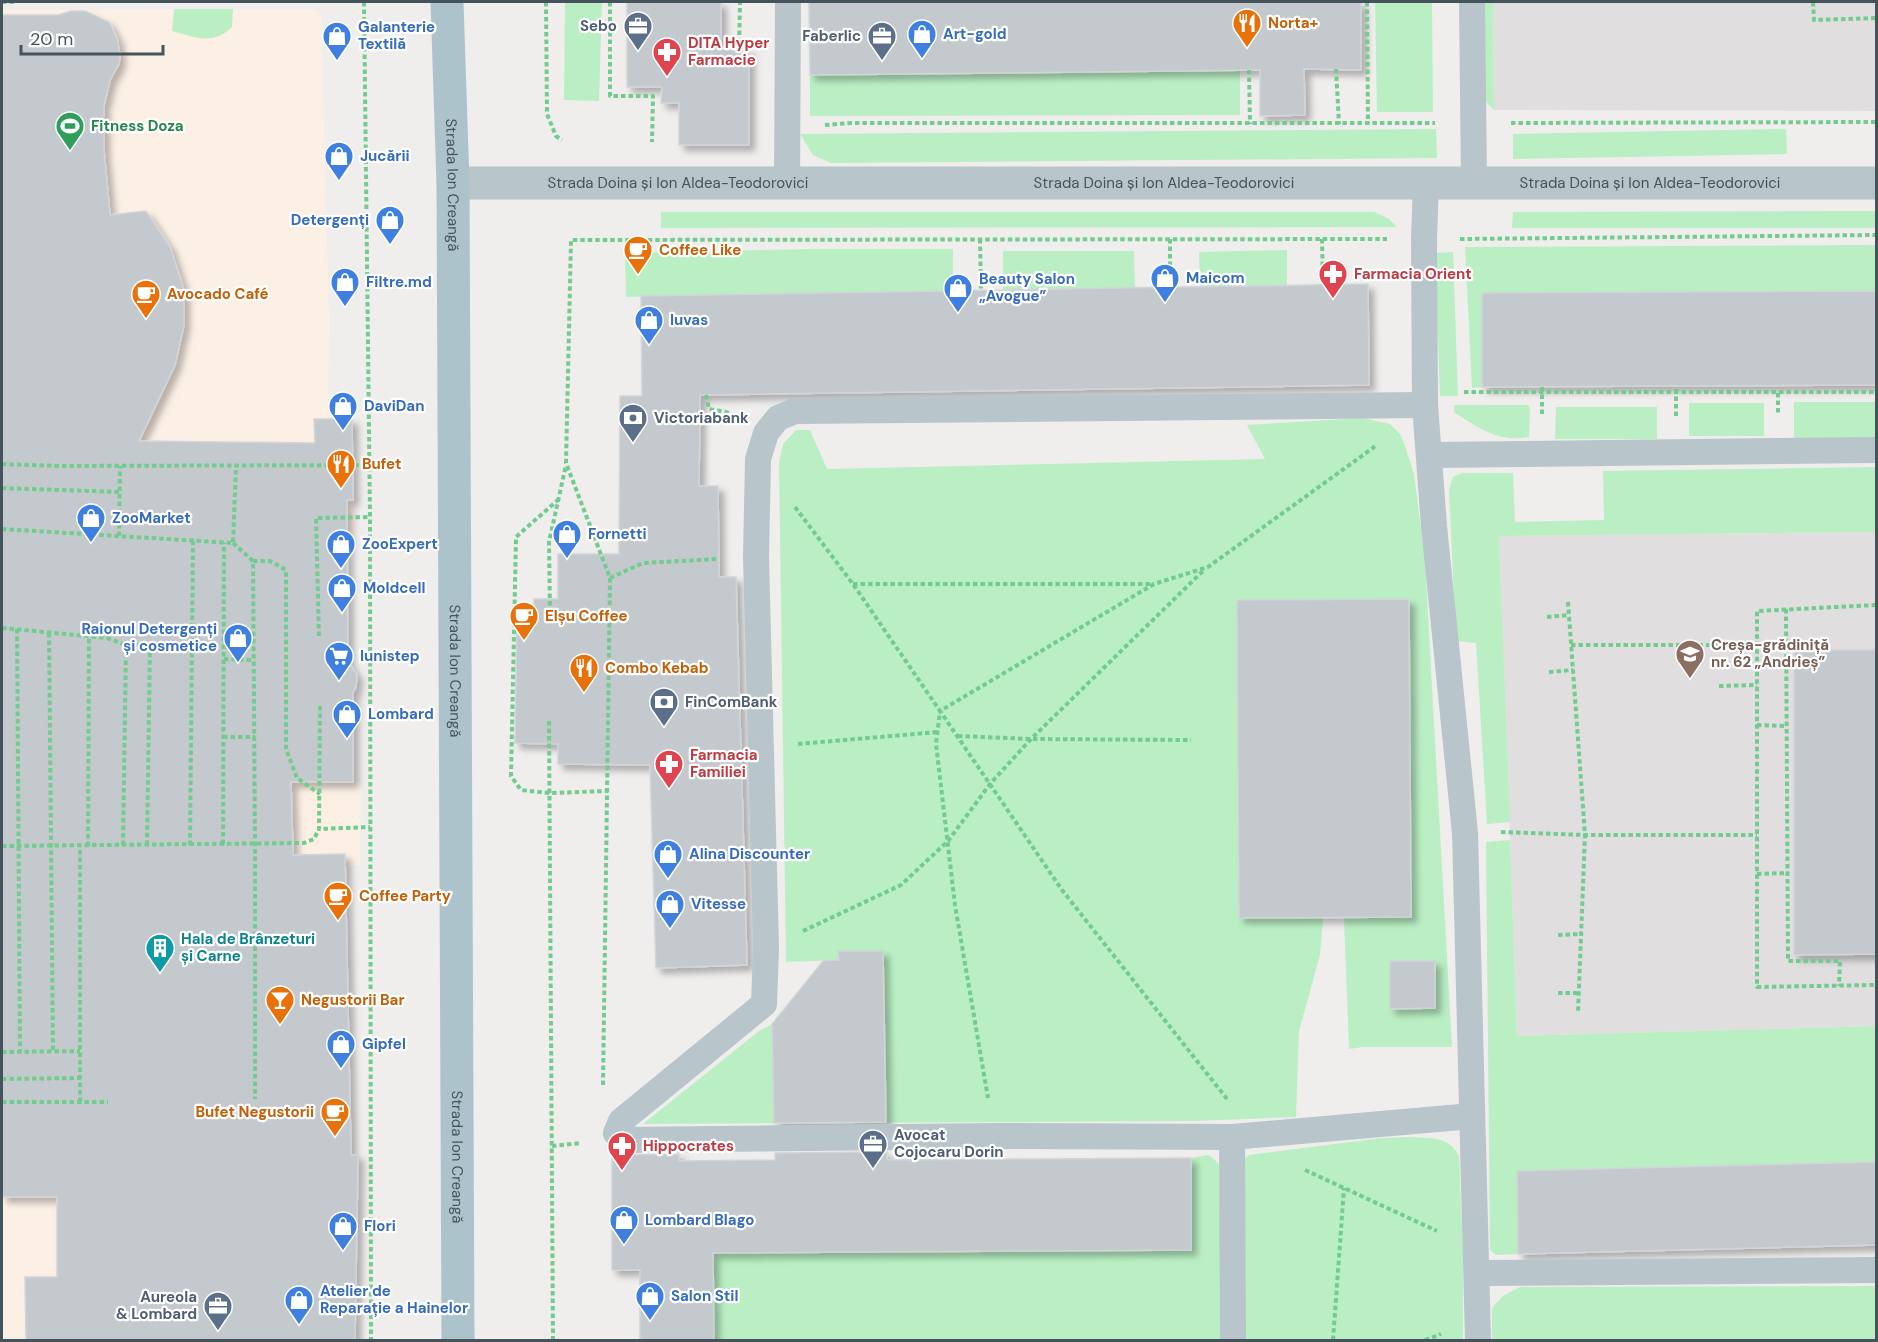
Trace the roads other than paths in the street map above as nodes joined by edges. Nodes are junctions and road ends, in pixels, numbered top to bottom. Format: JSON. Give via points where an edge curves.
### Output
{"nodes":[{"id":1,"x":447,"y":2,"type":"edge"},
{"id":2,"x":788,"y":2,"type":"edge"},
{"id":3,"x":1472,"y":2,"type":"edge"},
{"id":4,"x":453,"y":183,"type":"junction"},
{"id":5,"x":787,"y":183,"type":"junction"},
{"id":6,"x":1426,"y":183,"type":"junction"},
{"id":7,"x":1474,"y":183,"type":"junction"},
{"id":8,"x":1876,"y":183,"type":"edge"},
{"id":9,"x":1425,"y":405,"type":"junction"},
{"id":10,"x":1876,"y":450,"type":"edge"},
{"id":11,"x":1429,"y":455,"type":"junction"},
{"id":12,"x":1472,"y":1116,"type":"junction"},
{"id":13,"x":1232,"y":1137,"type":"junction"},
{"id":14,"x":1477,"y":1261,"type":"junction"},
{"id":15,"x":1876,"y":1270,"type":"edge"},
{"id":16,"x":458,"y":1341,"type":"edge"},
{"id":17,"x":1233,"y":1341,"type":"edge"},
{"id":18,"x":1478,"y":1341,"type":"edge"}],
"edges":[{"from":1,"to":4,"type":"main road","name":"Strada Ion Creangă"},
{"from":2,"to":5,"type":"lane"},
{"from":3,"to":7,"type":"lane"},
{"from":4,"to":5,"type":"street","name":"Strada Doina și Ion Aldea-Teodorovici"},
{"from":4,"to":16,"type":"main road","name":"Strada Ion Creangă"},
{"from":5,"to":6,"type":"street","name":"Strada Doina și Ion Aldea-Teodorovici"},
{"from":6,"to":7,"type":"street","name":"Strada Doina și Ion Aldea-Teodorovici"},
{"from":6,"to":9,"type":"lane"},
{"from":7,"to":8,"type":"street","name":"Strada Doina și Ion Aldea-Teodorovici"},
{"from":9,"to":11,"type":"lane"},
{"from":9,"to":13,"type":"lane","via":[[795,411],[778,418],[766,433],[758,459],[756,556],[764,1004],[621,1121],[616,1133],[619,1138]]},
{"from":10,"to":11,"type":"lane"},
{"from":11,"to":12,"type":"lane","via":[[1465,833]]},
{"from":12,"to":13,"type":"lane"},
{"from":12,"to":14,"type":"lane"},
{"from":13,"to":17,"type":"lane"},
{"from":14,"to":15,"type":"lane"},
{"from":14,"to":18,"type":"lane"}]}
